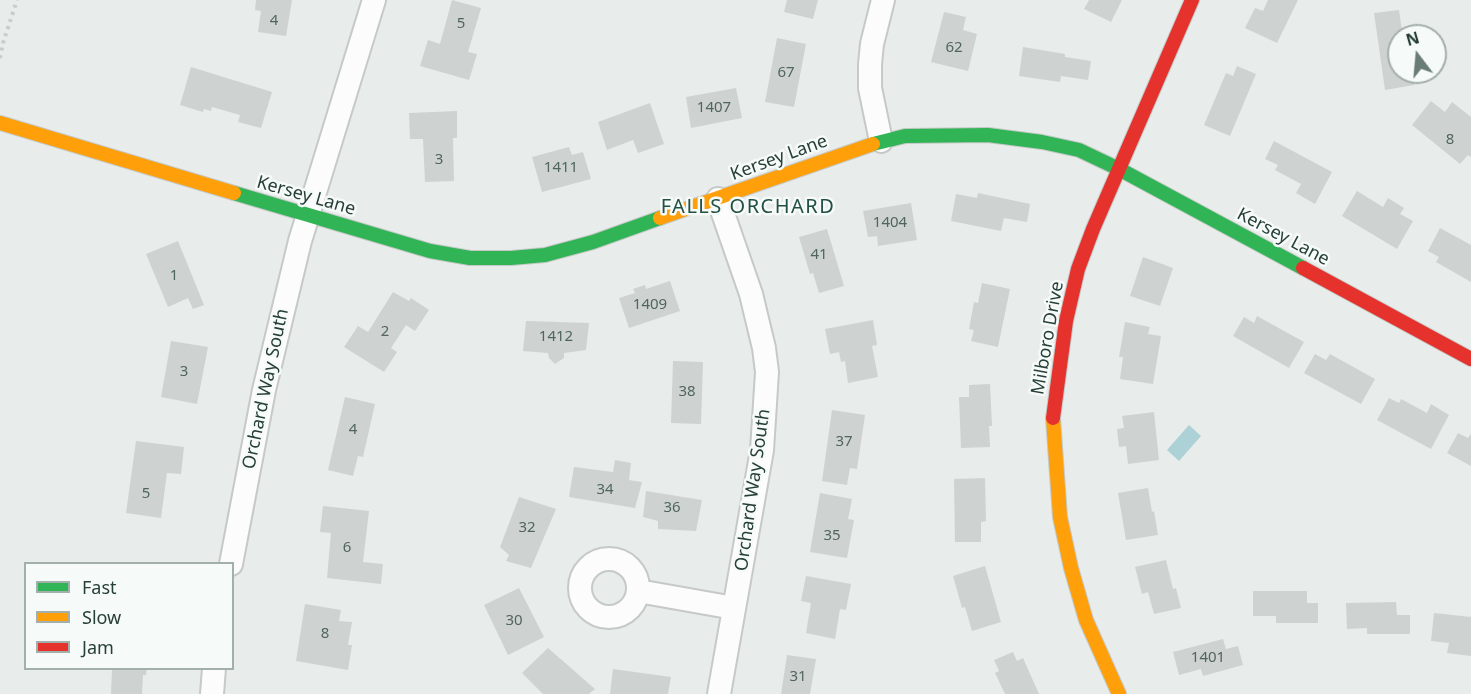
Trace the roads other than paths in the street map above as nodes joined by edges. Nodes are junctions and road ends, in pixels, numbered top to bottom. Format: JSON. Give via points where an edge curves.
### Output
{"nodes":[{"id":1,"x":374,"y":0,"type":"edge"},
{"id":2,"x":883,"y":0,"type":"edge"},
{"id":3,"x":1192,"y":0,"type":"edge"},
{"id":4,"x":0,"y":123,"type":"edge"},
{"id":5,"x":880,"y":141,"type":"junction"},
{"id":6,"x":1119,"y":169,"type":"junction"},
{"id":7,"x":718,"y":199,"type":"junction"},
{"id":8,"x":307,"y":215,"type":"junction"},
{"id":9,"x":1471,"y":359,"type":"edge"},
{"id":10,"x":231,"y":562,"type":"edge"},
{"id":11,"x":638,"y":591,"type":"dead end"},
{"id":12,"x":734,"y":608,"type":"junction"},
{"id":13,"x":214,"y":670,"type":"edge"},
{"id":14,"x":212,"y":694,"type":"edge"},
{"id":15,"x":719,"y":694,"type":"edge"},
{"id":16,"x":1119,"y":694,"type":"edge"}],
"edges":[{"from":1,"to":8,"type":"street","name":"Orchard Way South"},
{"from":2,"to":5,"type":"street","via":[[870,64],[870,88]]},
{"from":3,"to":6,"type":"street","name":"Milboro Drive"},
{"from":4,"to":8,"type":"street","name":"Kersey Lane"},
{"from":5,"to":6,"type":"street","name":"Kersey Lane","via":[[905,136],[988,135],[1079,150]]},
{"from":5,"to":7,"type":"street","name":"Kersey Lane"},
{"from":6,"to":9,"type":"street","name":"Kersey Lane"},
{"from":6,"to":16,"type":"street","name":"Milboro Drive","via":[[1078,269],[1066,321],[1053,417],[1060,517],[1071,568],[1086,620]]},
{"from":7,"to":8,"type":"street","name":"Kersey Lane","via":[[593,242],[545,255],[512,258],[470,258],[430,251]]},
{"from":7,"to":12,"type":"street","name":"Orchard Way South","via":[[752,294],[767,372],[762,450]]},
{"from":8,"to":10,"type":"street","name":"Orchard Way South","via":[[264,390]]},
{"from":11,"to":12,"type":"street"},
{"from":12,"to":15,"type":"street","name":"Orchard Way South"},
{"from":13,"to":14,"type":"street"}]}
